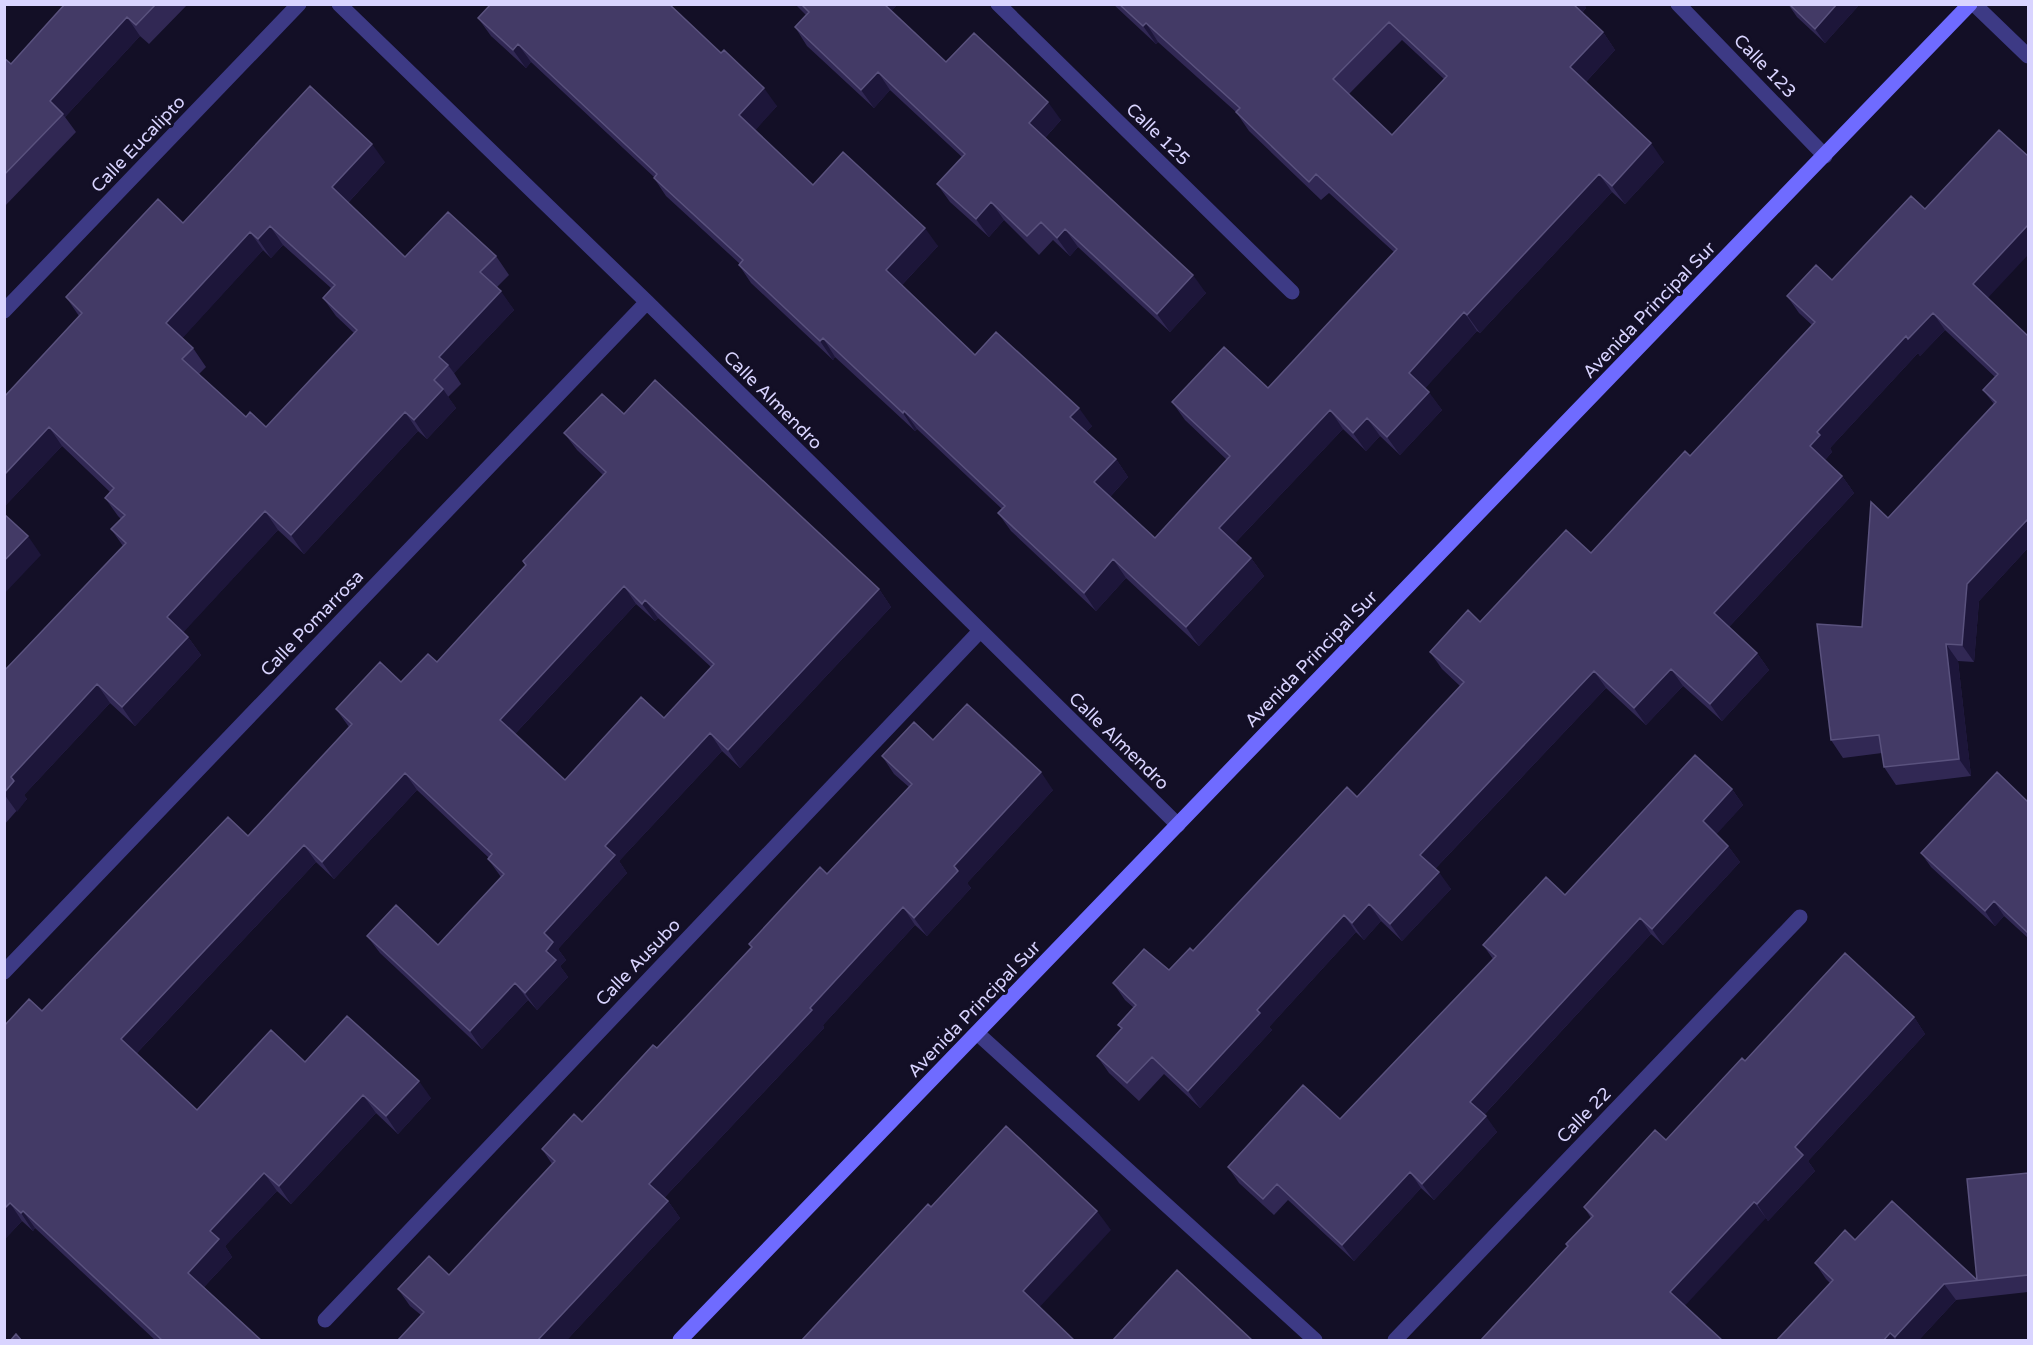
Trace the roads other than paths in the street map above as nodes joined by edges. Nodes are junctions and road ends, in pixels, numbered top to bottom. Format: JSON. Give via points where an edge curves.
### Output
{"nodes":[{"id":1,"x":299,"y":4,"type":"edge"},
{"id":2,"x":339,"y":4,"type":"edge"},
{"id":3,"x":998,"y":4,"type":"edge"},
{"id":4,"x":1677,"y":4,"type":"edge"},
{"id":5,"x":1972,"y":4,"type":"edge"},
{"id":6,"x":2028,"y":56,"type":"edge"},
{"id":7,"x":1825,"y":156,"type":"junction"},
{"id":8,"x":1292,"y":292,"type":"dead end"},
{"id":9,"x":647,"y":302,"type":"junction"},
{"id":10,"x":4,"y":311,"type":"edge"},
{"id":11,"x":980,"y":631,"type":"junction"},
{"id":12,"x":1178,"y":825,"type":"junction"},
{"id":13,"x":1800,"y":917,"type":"dead end"},
{"id":14,"x":4,"y":972,"type":"edge"},
{"id":15,"x":977,"y":1033,"type":"junction"},
{"id":16,"x":325,"y":1320,"type":"dead end"},
{"id":17,"x":680,"y":1341,"type":"edge"},
{"id":18,"x":1314,"y":1341,"type":"edge"},
{"id":19,"x":1395,"y":1341,"type":"edge"}],
"edges":[{"from":1,"to":10,"type":"street","name":"Calle Eucalipto"},
{"from":2,"to":9,"type":"street","name":"Calle Almendro"},
{"from":3,"to":8,"type":"street","name":"Calle 125"},
{"from":4,"to":7,"type":"street","name":"Calle 123"},
{"from":5,"to":6,"type":"street"},
{"from":5,"to":7,"type":"street","name":"Avenida Principal Sur"},
{"from":7,"to":12,"type":"street","name":"Avenida Principal Sur"},
{"from":9,"to":11,"type":"street","name":"Calle Almendro"},
{"from":9,"to":14,"type":"street","name":"Calle Pomarrosa"},
{"from":11,"to":12,"type":"street","name":"Calle Almendro"},
{"from":11,"to":16,"type":"street","name":"Calle Ausubo"},
{"from":12,"to":15,"type":"street","name":"Avenida Principal Sur"},
{"from":13,"to":19,"type":"street","name":"Calle 22"},
{"from":15,"to":17,"type":"street","name":"Avenida Principal Sur"},
{"from":15,"to":18,"type":"street"}]}
